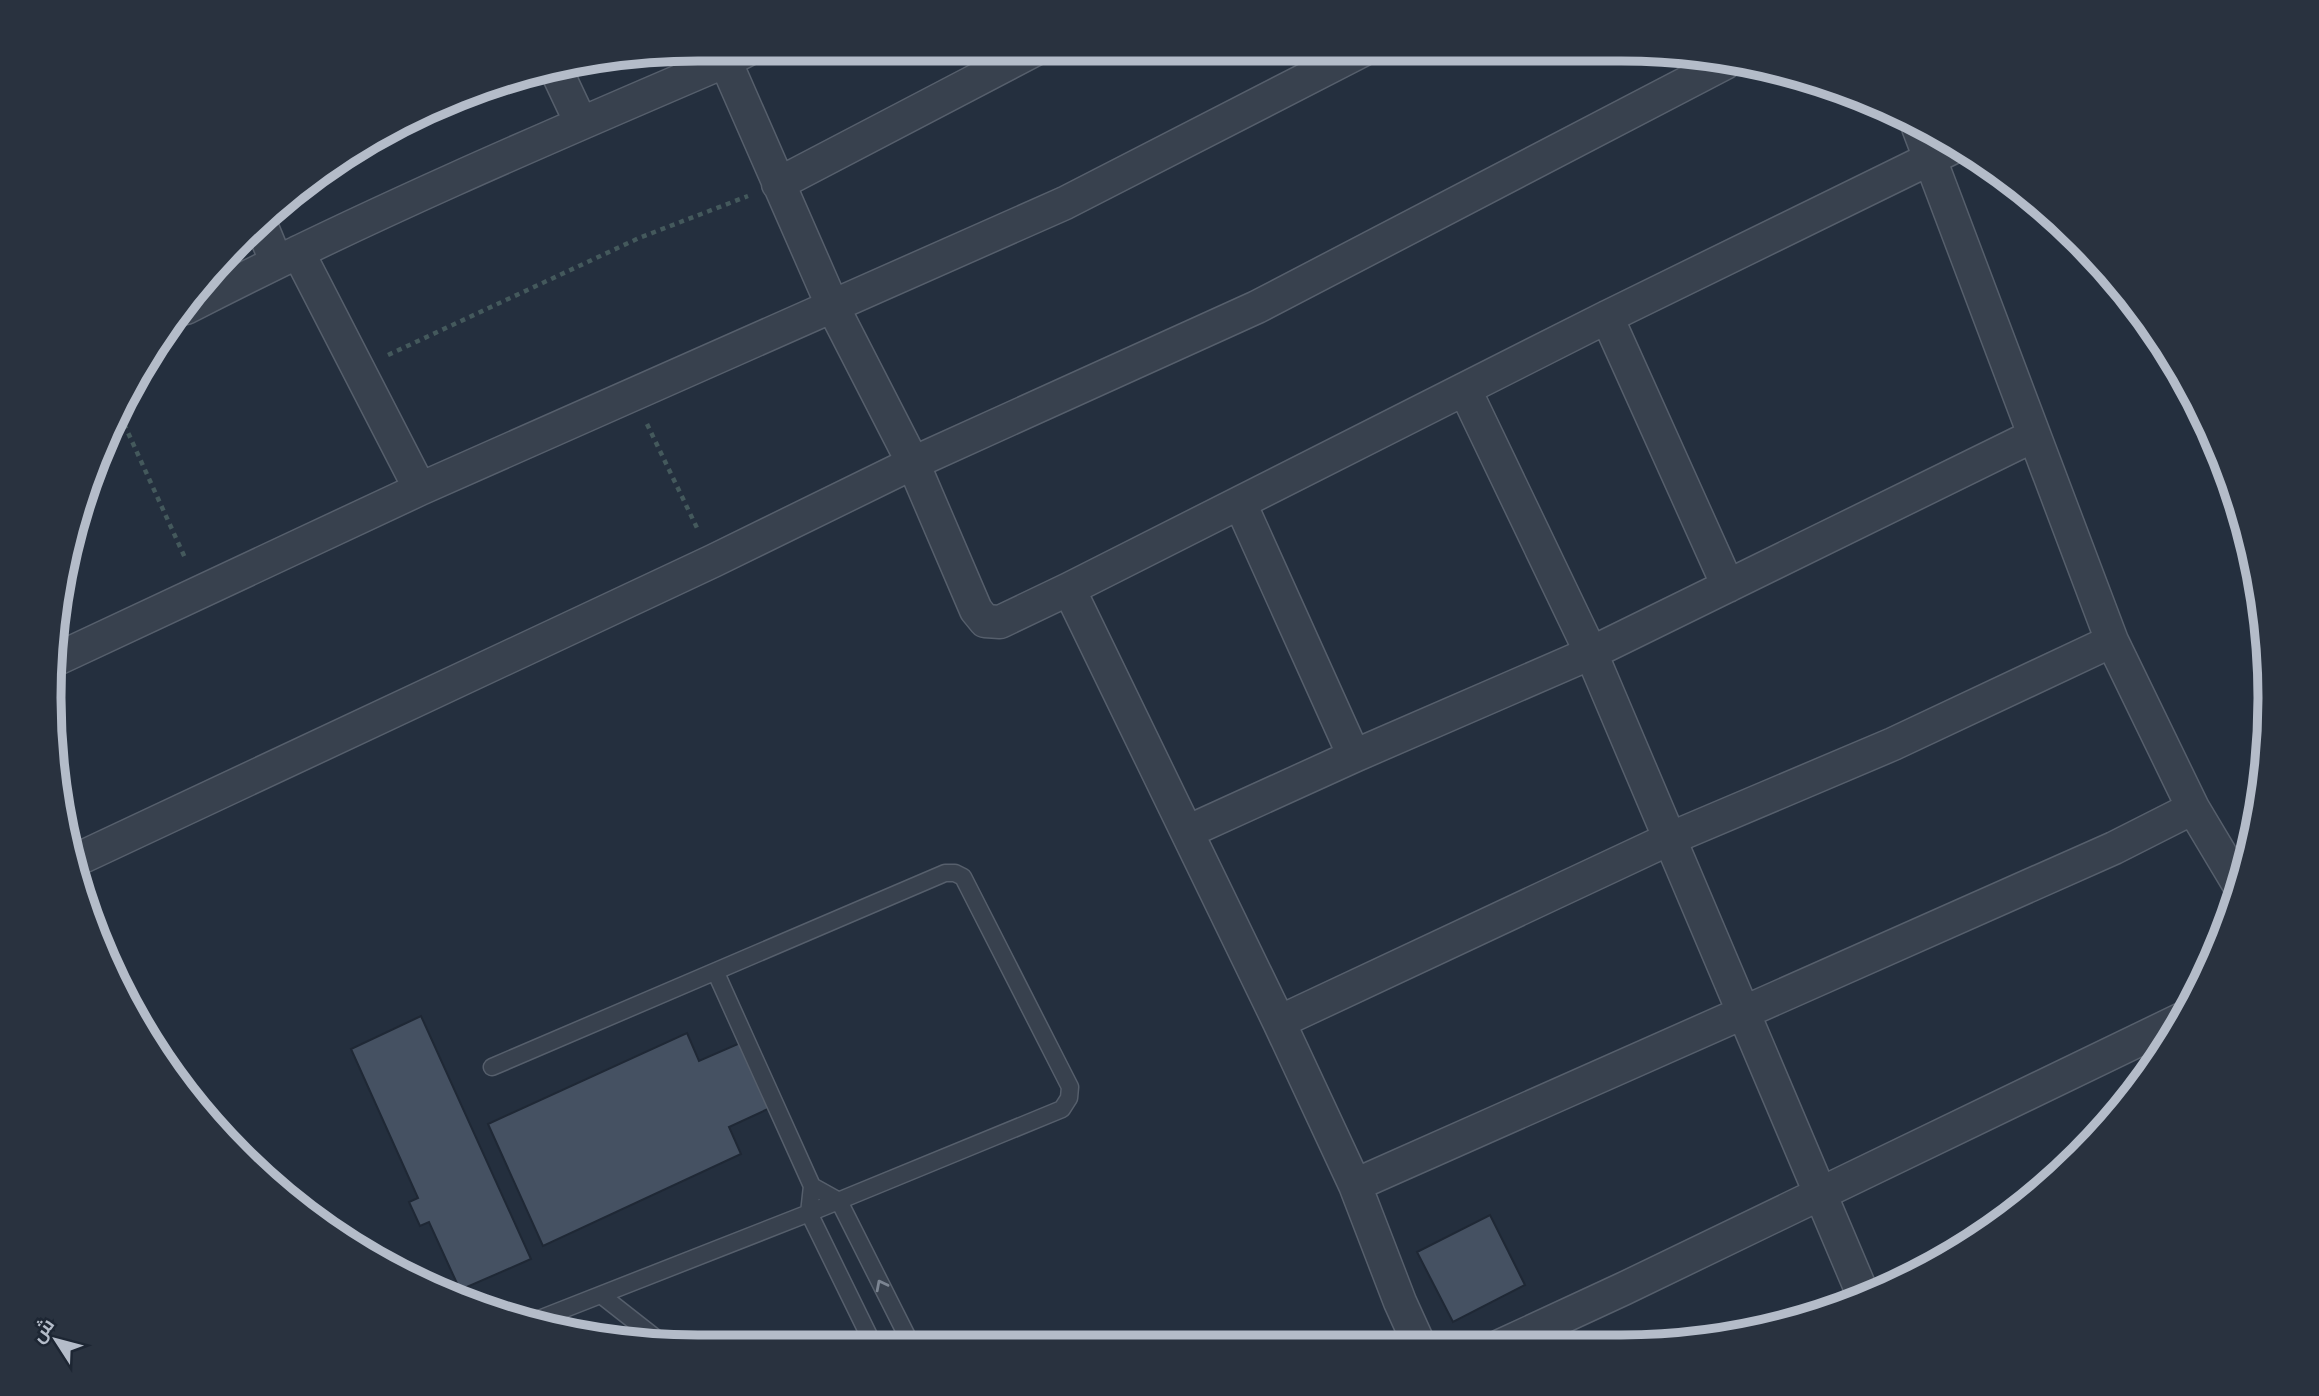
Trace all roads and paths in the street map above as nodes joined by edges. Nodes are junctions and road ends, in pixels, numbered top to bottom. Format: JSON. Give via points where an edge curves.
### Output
{"nodes":[{"id":1,"x":714,"y":61,"type":"edge"},
{"id":2,"x":734,"y":61,"type":"edge"},
{"id":3,"x":1015,"y":61,"type":"edge"},
{"id":4,"x":1342,"y":61,"type":"edge"},
{"id":5,"x":1712,"y":68,"type":"edge"},
{"id":6,"x":559,"y":77,"type":"edge"},
{"id":7,"x":581,"y":123,"type":"junction"},
{"id":8,"x":1942,"y":152,"type":"edge"},
{"id":9,"x":778,"y":184,"type":"junction"},
{"id":10,"x":266,"y":231,"type":"edge"},
{"id":11,"x":287,"y":256,"type":"junction"},
{"id":12,"x":202,"y":299,"type":"edge"},
{"id":13,"x":832,"y":305,"type":"junction"},
{"id":14,"x":1607,"y":317,"type":"junction"},
{"id":15,"x":359,"y":369,"type":"junction"},
{"id":16,"x":1465,"y":390,"type":"junction"},
{"id":17,"x":633,"y":395,"type":"junction"},
{"id":18,"x":124,"y":423,"type":"edge"},
{"id":19,"x":2034,"y":436,"type":"junction"},
{"id":20,"x":913,"y":463,"type":"junction"},
{"id":21,"x":420,"y":489,"type":"junction"},
{"id":22,"x":1240,"y":503,"type":"junction"},
{"id":23,"x":713,"y":561,"type":"junction"},
{"id":24,"x":1728,"y":586,"type":"junction"},
{"id":25,"x":1069,"y":589,"type":"junction"},
{"id":26,"x":202,"y":593,"type":"junction"},
{"id":27,"x":2112,"y":641,"type":"junction"},
{"id":28,"x":1591,"y":653,"type":"junction"},
{"id":29,"x":63,"y":656,"type":"edge"},
{"id":30,"x":1354,"y":756,"type":"junction"},
{"id":31,"x":2193,"y":808,"type":"junction"},
{"id":32,"x":1186,"y":832,"type":"junction"},
{"id":33,"x":1670,"y":839,"type":"junction"},
{"id":34,"x":82,"y":857,"type":"edge"},
{"id":35,"x":2233,"y":874,"type":"edge"},
{"id":36,"x":716,"y":973,"type":"junction"},
{"id":37,"x":1743,"y":1012,"type":"junction"},
{"id":38,"x":1279,"y":1022,"type":"junction"},
{"id":39,"x":2165,"y":1027,"type":"edge"},
{"id":40,"x":492,"y":1067,"type":"dead end"},
{"id":41,"x":1355,"y":1185,"type":"junction"},
{"id":42,"x":812,"y":1186,"type":"junction"},
{"id":43,"x":1820,"y":1193,"type":"junction"},
{"id":44,"x":839,"y":1201,"type":"junction"},
{"id":45,"x":810,"y":1213,"type":"junction"},
{"id":46,"x":1860,"y":1288,"type":"edge"},
{"id":47,"x":601,"y":1295,"type":"junction"},
{"id":48,"x":546,"y":1316,"type":"edge"},
{"id":49,"x":648,"y":1332,"type":"edge"},
{"id":50,"x":869,"y":1335,"type":"edge"},
{"id":51,"x":906,"y":1335,"type":"edge"},
{"id":52,"x":1415,"y":1335,"type":"edge"},
{"id":53,"x":1524,"y":1335,"type":"edge"}],
"edges":[{"from":1,"to":7,"type":"street"},
{"from":2,"to":9,"type":"street"},
{"from":3,"to":9,"type":"street"},
{"from":4,"to":13,"type":"street","via":[[1065,203]]},
{"from":5,"to":20,"type":"street","via":[[1256,307]]},
{"from":6,"to":7,"type":"street"},
{"from":7,"to":11,"type":"street"},
{"from":8,"to":14,"type":"street"},
{"from":8,"to":19,"type":"street"},
{"from":9,"to":13,"type":"street"},
{"from":9,"to":15,"type":"path","via":[[639,238]]},
{"from":10,"to":11,"type":"street"},
{"from":11,"to":12,"type":"street"},
{"from":11,"to":15,"type":"street"},
{"from":13,"to":17,"type":"street"},
{"from":13,"to":20,"type":"street"},
{"from":14,"to":16,"type":"street"},
{"from":14,"to":24,"type":"street"},
{"from":15,"to":21,"type":"street"},
{"from":16,"to":22,"type":"street"},
{"from":16,"to":28,"type":"street"},
{"from":17,"to":21,"type":"street"},
{"from":17,"to":23,"type":"path"},
{"from":18,"to":26,"type":"path"},
{"from":19,"to":24,"type":"street"},
{"from":19,"to":27,"type":"street"},
{"from":20,"to":23,"type":"street"},
{"from":20,"to":25,"type":"street","via":[[976,610],[985,621],[1000,622]]},
{"from":21,"to":26,"type":"street"},
{"from":22,"to":25,"type":"street"},
{"from":22,"to":30,"type":"street"},
{"from":23,"to":34,"type":"street"},
{"from":24,"to":28,"type":"street"},
{"from":25,"to":32,"type":"street"},
{"from":26,"to":29,"type":"street"},
{"from":27,"to":31,"type":"street"},
{"from":27,"to":33,"type":"street","via":[[1893,744]]},
{"from":28,"to":30,"type":"street"},
{"from":28,"to":33,"type":"street"},
{"from":30,"to":32,"type":"street"},
{"from":31,"to":35,"type":"street"},
{"from":31,"to":37,"type":"street","via":[[2101,854]]},
{"from":32,"to":38,"type":"street"},
{"from":33,"to":37,"type":"street"},
{"from":33,"to":38,"type":"street"},
{"from":36,"to":40,"type":"lane"},
{"from":36,"to":42,"type":"lane"},
{"from":36,"to":44,"type":"lane","via":[[945,873],[963,877],[1070,1087],[1069,1098],[1062,1109]]},
{"from":37,"to":41,"type":"street"},
{"from":37,"to":43,"type":"street"},
{"from":38,"to":41,"type":"street"},
{"from":39,"to":43,"type":"street"},
{"from":41,"to":52,"type":"street"},
{"from":42,"to":44,"type":"lane"},
{"from":42,"to":45,"type":"lane"},
{"from":43,"to":46,"type":"street"},
{"from":43,"to":53,"type":"street"},
{"from":44,"to":45,"type":"lane"},
{"from":51,"to":44,"type":"lane","one_way":true},
{"from":45,"to":47,"type":"lane"},
{"from":45,"to":50,"type":"lane"},
{"from":47,"to":48,"type":"lane"},
{"from":47,"to":49,"type":"lane"}]}
